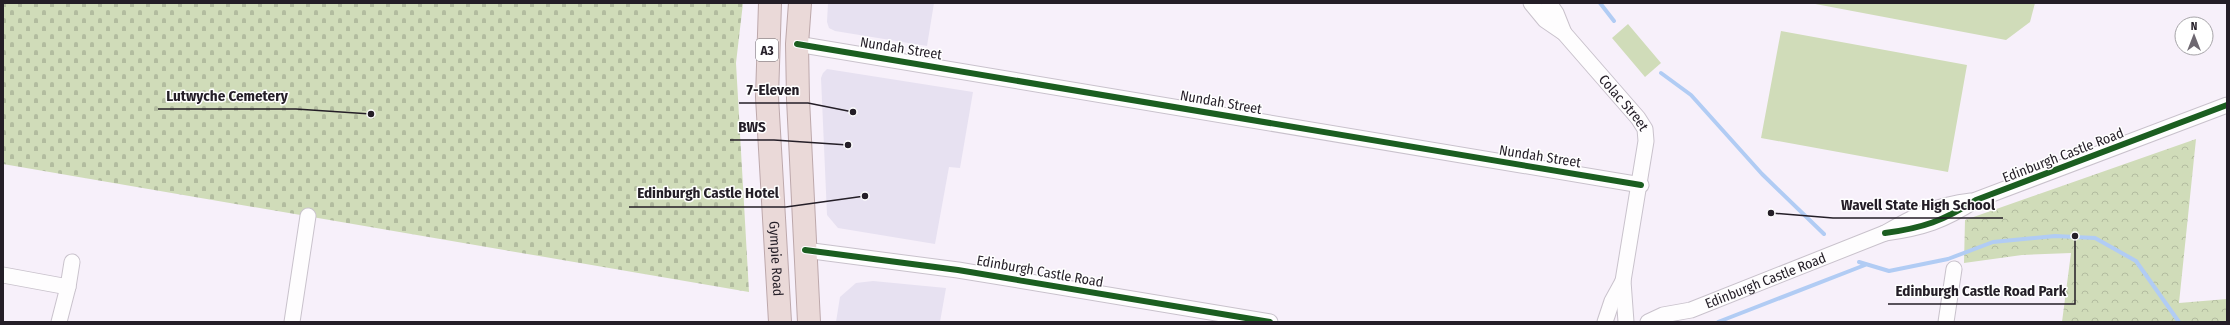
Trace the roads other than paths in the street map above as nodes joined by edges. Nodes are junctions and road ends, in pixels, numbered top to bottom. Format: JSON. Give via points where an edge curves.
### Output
{"nodes":[{"id":1,"x":770,"y":3,"type":"edge"},
{"id":2,"x":800,"y":3,"type":"edge"},
{"id":3,"x":1531,"y":3,"type":"edge"},
{"id":4,"x":1549,"y":3,"type":"edge"},
{"id":5,"x":1564,"y":33,"type":"junction"},
{"id":6,"x":797,"y":44,"type":"junction"},
{"id":7,"x":2227,"y":105,"type":"edge"},
{"id":8,"x":1641,"y":185,"type":"junction"},
{"id":9,"x":308,"y":216,"type":"dead end"},
{"id":10,"x":805,"y":250,"type":"junction"},
{"id":11,"x":72,"y":262,"type":"dead end"},
{"id":12,"x":1954,"y":269,"type":"dead end"},
{"id":13,"x":3,"y":275,"type":"edge"},
{"id":14,"x":1623,"y":281,"type":"junction"},
{"id":15,"x":68,"y":287,"type":"junction"},
{"id":16,"x":1691,"y":310,"type":"junction"},
{"id":17,"x":297,"y":321,"type":"edge"},
{"id":18,"x":59,"y":322,"type":"edge"},
{"id":19,"x":780,"y":322,"type":"edge"},
{"id":20,"x":809,"y":322,"type":"edge"},
{"id":21,"x":1270,"y":322,"type":"edge"},
{"id":22,"x":1605,"y":322,"type":"edge"},
{"id":23,"x":1626,"y":322,"type":"edge"},
{"id":24,"x":1648,"y":322,"type":"edge"},
{"id":25,"x":1676,"y":322,"type":"edge"},
{"id":26,"x":1946,"y":322,"type":"edge"}],
"edges":[{"from":1,"to":19,"type":"highway","name":"Gympie Road","number":"A3","via":[[767,97]]},
{"from":2,"to":6,"type":"highway","number":"A3"},
{"from":3,"to":5,"type":"street","name":"Colac Street","via":[[1545,20]]},
{"from":4,"to":5,"type":"street","name":"Colac Street"},
{"from":5,"to":8,"type":"street","name":"Colac Street","via":[[1642,124],[1646,141]]},
{"from":6,"to":8,"type":"street","name":"Nundah Street"},
{"from":6,"to":10,"type":"highway","number":"A3"},
{"from":7,"to":16,"type":"street","name":"Edinburgh Castle Road","via":[[1976,200],[1946,204],[1912,217],[1885,233]]},
{"from":8,"to":14,"type":"street","name":"Colac Street"},
{"from":9,"to":17,"type":"street"},
{"from":10,"to":20,"type":"highway","number":"A3"},
{"from":10,"to":21,"type":"street","name":"Edinburgh Castle Road","via":[[958,270]]},
{"from":11,"to":15,"type":"street"},
{"from":12,"to":26,"type":"street"},
{"from":13,"to":15,"type":"street"},
{"from":14,"to":22,"type":"street","name":"Colac Street","via":[[1612,301]]},
{"from":14,"to":23,"type":"street","name":"Colac Street"},
{"from":15,"to":18,"type":"street"},
{"from":16,"to":24,"type":"street","name":"Edinburgh Castle Road"},
{"from":16,"to":25,"type":"street","name":"Edinburgh Castle Road"}]}
